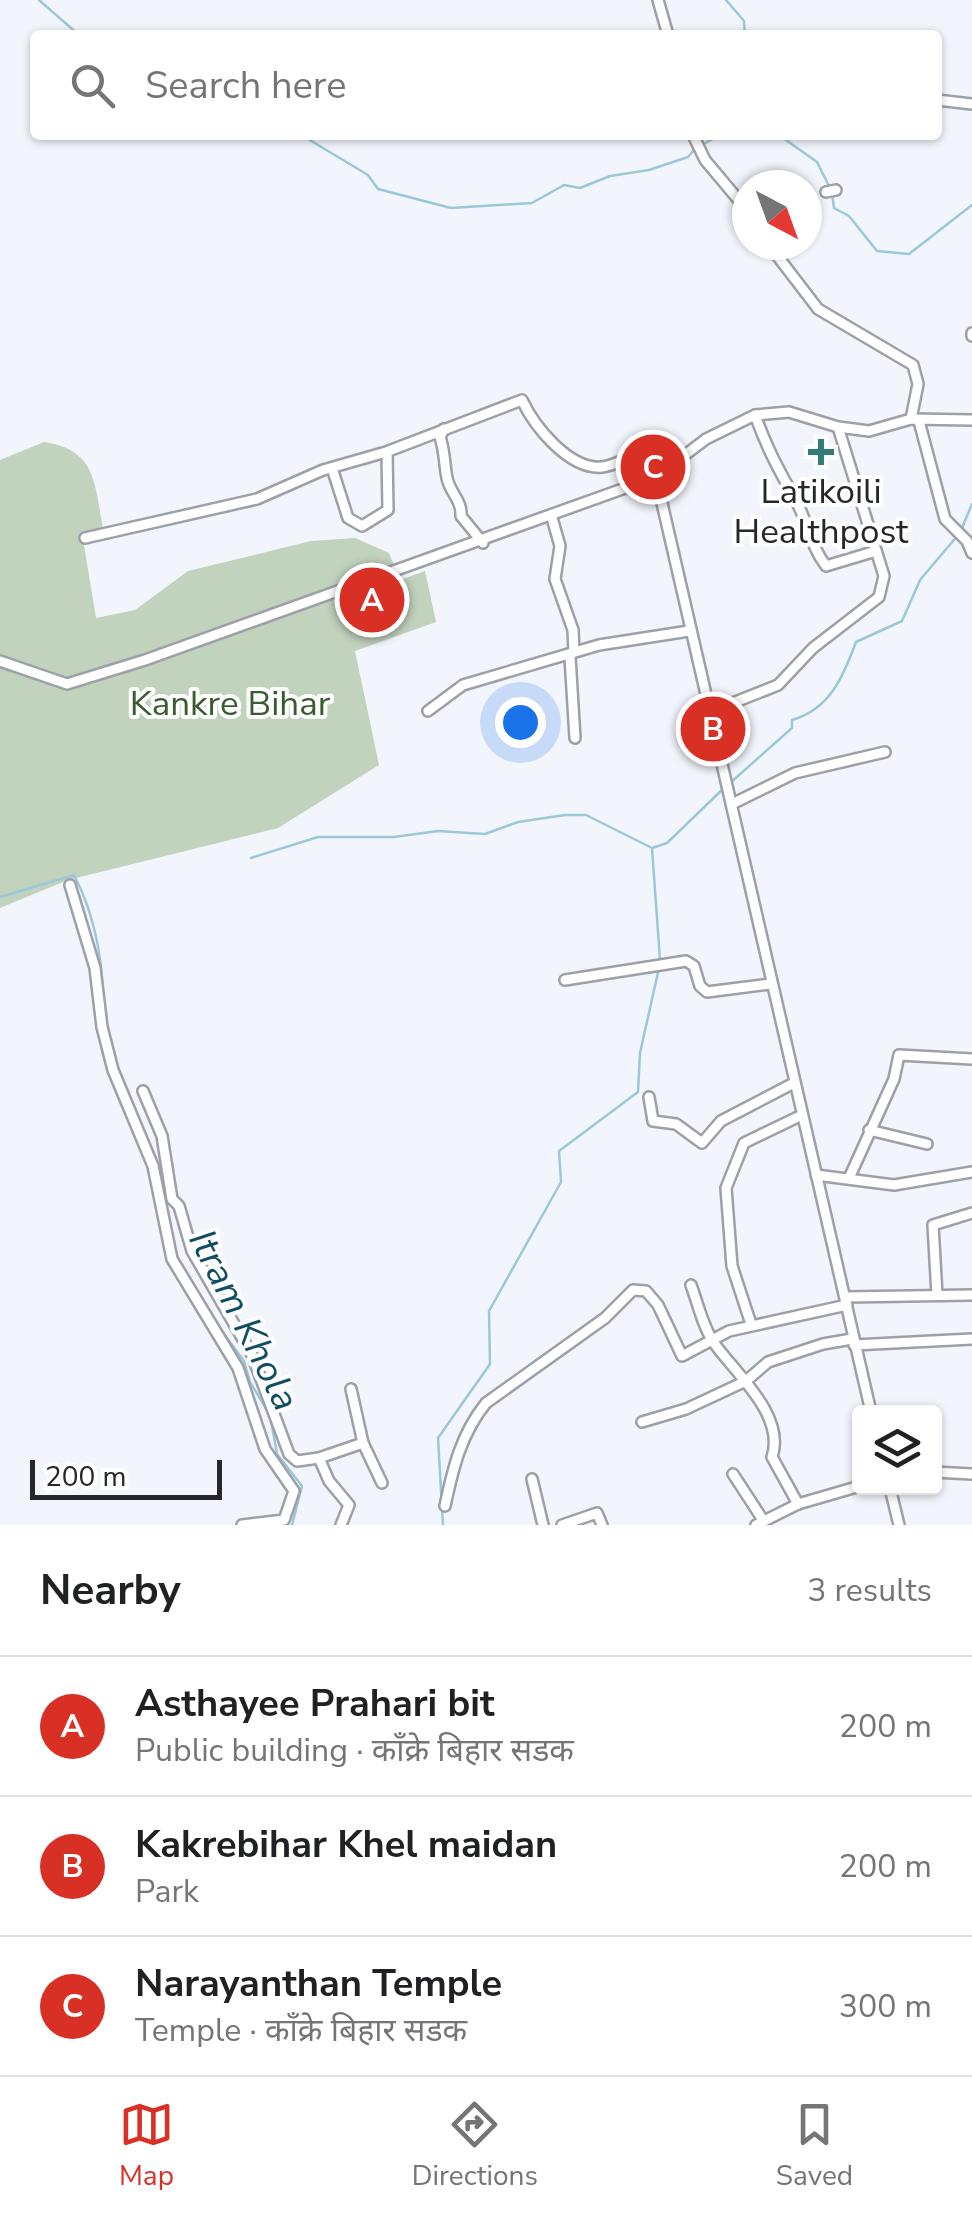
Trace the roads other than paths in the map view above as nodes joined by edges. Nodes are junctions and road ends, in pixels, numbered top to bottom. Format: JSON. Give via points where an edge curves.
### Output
{"nodes":[{"id":1,"x":658,"y":0,"type":"edge"},
{"id":2,"x":667,"y":30,"type":"edge"},
{"id":3,"x":942,"y":101,"type":"edge"},
{"id":4,"x":972,"y":104,"type":"edge"},
{"id":5,"x":696,"y":143,"type":"edge"},
{"id":6,"x":732,"y":190,"type":"edge"},
{"id":7,"x":781,"y":260,"type":"edge"},
{"id":8,"x":972,"y":411,"type":"edge"},
{"id":9,"x":755,"y":415,"type":"junction"},
{"id":10,"x":915,"y":420,"type":"junction"},
{"id":11,"x":955,"y":420,"type":"junction"},
{"id":12,"x":972,"y":420,"type":"edge"},
{"id":13,"x":838,"y":428,"type":"junction"},
{"id":14,"x":444,"y":429,"type":"junction"},
{"id":15,"x":387,"y":452,"type":"junction"},
{"id":16,"x":332,"y":468,"type":"junction"},
{"id":17,"x":652,"y":478,"type":"junction"},
{"id":18,"x":552,"y":518,"type":"junction"},
{"id":19,"x":963,"y":536,"type":"edge"},
{"id":20,"x":85,"y":538,"type":"dead end"},
{"id":21,"x":483,"y":542,"type":"junction"},
{"id":22,"x":876,"y":551,"type":"junction"},
{"id":23,"x":972,"y":553,"type":"edge"},
{"id":24,"x":690,"y":631,"type":"junction"},
{"id":25,"x":572,"y":654,"type":"junction"},
{"id":26,"x":0,"y":661,"type":"edge"},
{"id":27,"x":428,"y":711,"type":"dead end"},
{"id":28,"x":710,"y":712,"type":"junction"},
{"id":29,"x":576,"y":738,"type":"dead end"},
{"id":30,"x":884,"y":752,"type":"dead end"},
{"id":31,"x":732,"y":804,"type":"junction"},
{"id":32,"x":70,"y":885,"type":"dead end"},
{"id":33,"x":565,"y":980,"type":"dead end"},
{"id":34,"x":770,"y":984,"type":"junction"},
{"id":35,"x":972,"y":1059,"type":"edge"},
{"id":36,"x":792,"y":1084,"type":"junction"},
{"id":37,"x":143,"y":1091,"type":"dead end"},
{"id":38,"x":649,"y":1097,"type":"dead end"},
{"id":39,"x":802,"y":1115,"type":"junction"},
{"id":40,"x":869,"y":1130,"type":"junction"},
{"id":41,"x":927,"y":1144,"type":"dead end"},
{"id":42,"x":972,"y":1172,"type":"edge"},
{"id":43,"x":816,"y":1175,"type":"junction"},
{"id":44,"x":850,"y":1176,"type":"junction"},
{"id":45,"x":972,"y":1213,"type":"edge"},
{"id":46,"x":691,"y":1285,"type":"dead end"},
{"id":47,"x":937,"y":1295,"type":"junction"},
{"id":48,"x":972,"y":1295,"type":"edge"},
{"id":49,"x":846,"y":1301,"type":"junction"},
{"id":50,"x":751,"y":1324,"type":"junction"},
{"id":51,"x":972,"y":1339,"type":"edge"},
{"id":52,"x":712,"y":1340,"type":"junction"},
{"id":53,"x":853,"y":1342,"type":"junction"},
{"id":54,"x":746,"y":1381,"type":"junction"},
{"id":55,"x":351,"y":1389,"type":"dead end"},
{"id":56,"x":868,"y":1405,"type":"edge"},
{"id":57,"x":642,"y":1422,"type":"dead end"},
{"id":58,"x":363,"y":1443,"type":"junction"},
{"id":59,"x":319,"y":1458,"type":"junction"},
{"id":60,"x":942,"y":1472,"type":"edge"},
{"id":61,"x":734,"y":1474,"type":"dead end"},
{"id":62,"x":972,"y":1474,"type":"edge"},
{"id":63,"x":532,"y":1480,"type":"dead end"},
{"id":64,"x":382,"y":1483,"type":"dead end"},
{"id":65,"x":852,"y":1488,"type":"edge"},
{"id":66,"x":892,"y":1495,"type":"edge"},
{"id":67,"x":798,"y":1504,"type":"junction"},
{"id":68,"x":445,"y":1506,"type":"dead end"},
{"id":69,"x":760,"y":1523,"type":"edge"},
{"id":70,"x":242,"y":1525,"type":"edge"},
{"id":71,"x":341,"y":1525,"type":"edge"},
{"id":72,"x":543,"y":1525,"type":"edge"},
{"id":73,"x":562,"y":1525,"type":"edge"},
{"id":74,"x":602,"y":1525,"type":"edge"},
{"id":75,"x":898,"y":1525,"type":"edge"}],
"edges":[{"from":1,"to":2,"type":"street"},
{"from":3,"to":4,"type":"street"},
{"from":5,"to":6,"type":"street"},
{"from":7,"to":10,"type":"street","via":[[818,309],[913,366]]},
{"from":8,"to":11,"type":"street"},
{"from":9,"to":13,"type":"street","via":[[790,412]]},
{"from":9,"to":17,"type":"street","via":[[706,438]]},
{"from":9,"to":22,"type":"street","via":[[768,456],[826,566]]},
{"from":10,"to":11,"type":"street"},
{"from":10,"to":13,"type":"street","via":[[869,431]]},
{"from":10,"to":19,"type":"street","via":[[945,519]]},
{"from":11,"to":12,"type":"street"},
{"from":13,"to":22,"type":"street"},
{"from":14,"to":15,"type":"street"},
{"from":14,"to":17,"type":"street","via":[[522,400],[533,425],[582,464],[632,459]]},
{"from":14,"to":21,"type":"street","via":[[447,479],[461,516]]},
{"from":15,"to":16,"type":"street"},
{"from":15,"to":16,"type":"street","via":[[388,510],[362,526],[348,518]]},
{"from":16,"to":20,"type":"street","via":[[258,499]]},
{"from":17,"to":18,"type":"street"},
{"from":17,"to":24,"type":"street"},
{"from":18,"to":21,"type":"street"},
{"from":18,"to":25,"type":"street","via":[[560,546],[555,579],[573,630]]},
{"from":19,"to":23,"type":"street"},
{"from":21,"to":26,"type":"street","via":[[67,684]]},
{"from":22,"to":28,"type":"street","via":[[884,576],[878,597],[778,685]]},
{"from":24,"to":25,"type":"street"},
{"from":24,"to":28,"type":"street"},
{"from":25,"to":27,"type":"street","via":[[463,686]]},
{"from":25,"to":29,"type":"street"},
{"from":28,"to":31,"type":"street"},
{"from":30,"to":31,"type":"street","via":[[795,773]]},
{"from":31,"to":34,"type":"street"},
{"from":32,"to":70,"type":"street","via":[[95,968],[109,1056],[153,1166],[172,1259],[238,1368],[264,1449],[294,1491],[284,1520]]},
{"from":33,"to":34,"type":"street","via":[[691,962],[707,992]]},
{"from":34,"to":36,"type":"street"},
{"from":35,"to":40,"type":"street","via":[[899,1055]]},
{"from":36,"to":38,"type":"street","via":[[721,1121],[702,1143],[676,1124],[653,1121]]},
{"from":36,"to":39,"type":"street"},
{"from":37,"to":59,"type":"street","via":[[162,1136],[172,1199],[188,1243],[252,1355],[289,1454],[297,1461]]},
{"from":39,"to":43,"type":"street"},
{"from":39,"to":50,"type":"street","via":[[744,1143],[726,1188],[732,1266]]},
{"from":40,"to":41,"type":"street"},
{"from":40,"to":44,"type":"street"},
{"from":42,"to":44,"type":"street","via":[[894,1185]]},
{"from":43,"to":44,"type":"street"},
{"from":43,"to":49,"type":"street"},
{"from":45,"to":47,"type":"street","via":[[933,1225]]},
{"from":46,"to":52,"type":"street"},
{"from":47,"to":48,"type":"street"},
{"from":47,"to":49,"type":"street"},
{"from":49,"to":50,"type":"street"},
{"from":49,"to":53,"type":"street"},
{"from":50,"to":52,"type":"street"},
{"from":51,"to":53,"type":"street"},
{"from":52,"to":54,"type":"street"},
{"from":52,"to":68,"type":"street","via":[[679,1354],[658,1305],[646,1291],[633,1290],[605,1318],[486,1403],[455,1459]]},
{"from":53,"to":54,"type":"street","via":[[822,1344],[768,1362]]},
{"from":53,"to":56,"type":"street"},
{"from":54,"to":57,"type":"street"},
{"from":54,"to":67,"type":"street","via":[[763,1408],[776,1464]]},
{"from":55,"to":58,"type":"street"},
{"from":58,"to":59,"type":"street"},
{"from":58,"to":64,"type":"street"},
{"from":59,"to":71,"type":"street","via":[[350,1509]]},
{"from":60,"to":62,"type":"street"},
{"from":61,"to":69,"type":"street"},
{"from":63,"to":72,"type":"street"},
{"from":65,"to":67,"type":"street"},
{"from":66,"to":75,"type":"street"},
{"from":67,"to":69,"type":"street"},
{"from":73,"to":74,"type":"street","via":[[597,1513]]}]}
